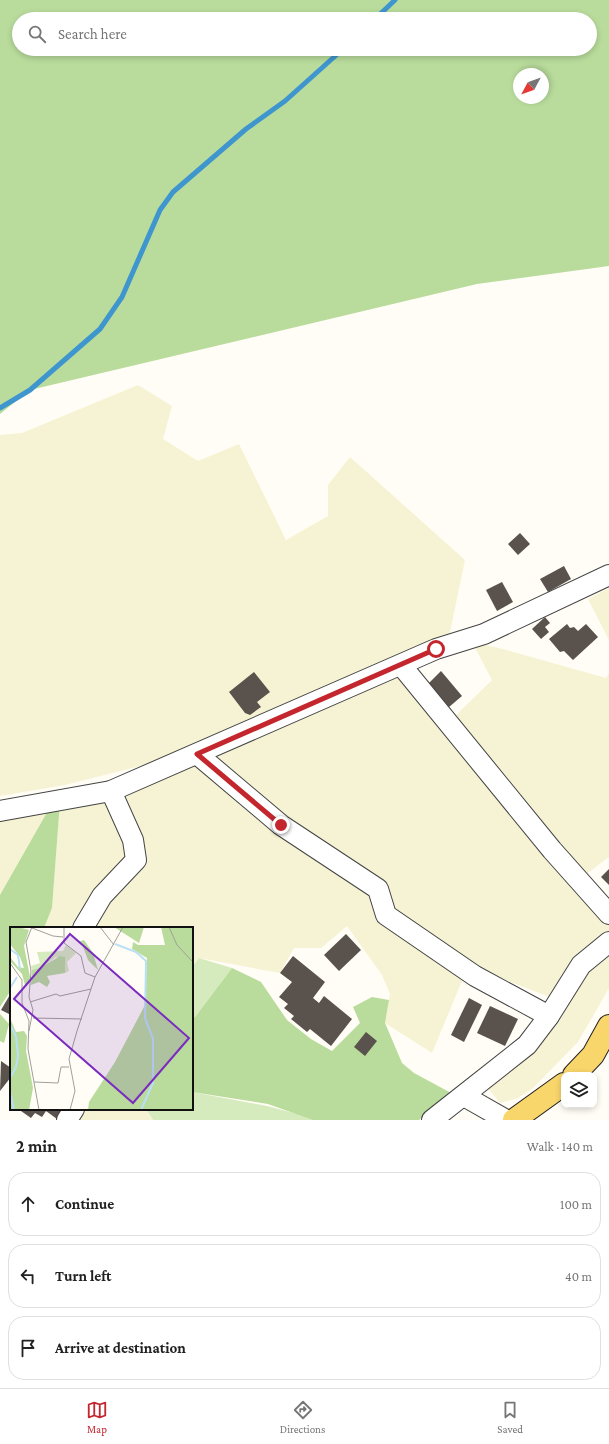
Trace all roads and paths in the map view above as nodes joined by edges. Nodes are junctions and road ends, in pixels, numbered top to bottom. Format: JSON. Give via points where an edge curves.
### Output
{"nodes":[{"id":1,"x":609,"y":575,"type":"edge"},
{"id":2,"x":401,"y":664,"type":"junction"},
{"id":3,"x":197,"y":754,"type":"junction"},
{"id":4,"x":111,"y":791,"type":"junction"},
{"id":5,"x":0,"y":811,"type":"edge"},
{"id":6,"x":609,"y":914,"type":"edge"},
{"id":7,"x":84,"y":927,"type":"edge"},
{"id":8,"x":609,"y":942,"type":"edge"},
{"id":9,"x":549,"y":1016,"type":"junction"},
{"id":10,"x":609,"y":1026,"type":"edge"},
{"id":11,"x":577,"y":1072,"type":"edge"},
{"id":12,"x":561,"y":1086,"type":"edge"},
{"id":13,"x":464,"y":1096,"type":"junction"},
{"id":14,"x":73,"y":1110,"type":"edge"},
{"id":15,"x":67,"y":1120,"type":"edge"},
{"id":16,"x":432,"y":1120,"type":"edge"},
{"id":17,"x":506,"y":1120,"type":"edge"},
{"id":18,"x":514,"y":1120,"type":"edge"}],
"edges":[{"from":1,"to":2,"type":"street","via":[[484,634],[436,649]]},
{"from":2,"to":3,"type":"street"},
{"from":2,"to":6,"type":"street","via":[[552,850]]},
{"from":3,"to":4,"type":"street"},
{"from":3,"to":9,"type":"street","via":[[281,825],[378,889],[386,915],[475,976]]},
{"from":4,"to":5,"type":"street"},
{"from":4,"to":7,"type":"street","via":[[133,840],[136,860],[102,896]]},
{"from":8,"to":9,"type":"street","via":[[581,966]]},
{"from":9,"to":13,"type":"street","via":[[527,1045]]},
{"from":10,"to":11,"type":"main road","via":[[593,1055]]},
{"from":12,"to":18,"type":"main road"},
{"from":13,"to":16,"type":"street"},
{"from":13,"to":17,"type":"street"},
{"from":14,"to":15,"type":"street"}]}
